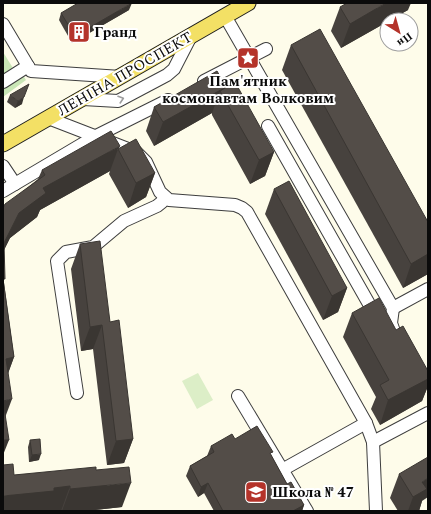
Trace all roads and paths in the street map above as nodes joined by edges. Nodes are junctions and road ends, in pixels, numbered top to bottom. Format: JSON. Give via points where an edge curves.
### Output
{"nodes":[{"id":1,"x":248,"y":3,"type":"edge"},
{"id":2,"x":225,"y":16,"type":"junction"},
{"id":3,"x":3,"y":24,"type":"edge"},
{"id":4,"x":192,"y":34,"type":"junction"},
{"id":5,"x":266,"y":49,"type":"dead end"},
{"id":6,"x":249,"y":58,"type":"junction"},
{"id":7,"x":28,"y":66,"type":"junction"},
{"id":8,"x":121,"y":77,"type":"junction"},
{"id":9,"x":3,"y":82,"type":"edge"},
{"id":10,"x":194,"y":86,"type":"edge"},
{"id":11,"x":181,"y":93,"type":"edge"},
{"id":12,"x":83,"y":99,"type":"junction"},
{"id":13,"x":48,"y":118,"type":"junction"},
{"id":14,"x":268,"y":126,"type":"dead end"},
{"id":15,"x":96,"y":136,"type":"junction"},
{"id":16,"x":3,"y":144,"type":"edge"},
{"id":17,"x":3,"y":166,"type":"edge"},
{"id":18,"x":15,"y":184,"type":"junction"},
{"id":19,"x":3,"y":191,"type":"edge"},
{"id":20,"x":164,"y":196,"type":"junction"},
{"id":21,"x":428,"y":289,"type":"edge"},
{"id":22,"x":393,"y":308,"type":"junction"},
{"id":23,"x":394,"y":333,"type":"junction"},
{"id":24,"x":402,"y":346,"type":"edge"},
{"id":25,"x":77,"y":393,"type":"dead end"},
{"id":26,"x":238,"y":396,"type":"dead end"},
{"id":27,"x":428,"y":413,"type":"edge"},
{"id":28,"x":366,"y":423,"type":"junction"},
{"id":29,"x":373,"y":442,"type":"junction"},
{"id":30,"x":282,"y":470,"type":"junction"},
{"id":31,"x":307,"y":511,"type":"edge"},
{"id":32,"x":376,"y":511,"type":"edge"}],
"edges":[{"from":1,"to":2,"type":"main road","name":"ЛЕНІНА ПРОСПЕКТ"},
{"from":2,"to":4,"type":"main road","name":"ЛЕНІНА ПРОСПЕКТ"},
{"from":2,"to":6,"type":"street"},
{"from":3,"to":7,"type":"street"},
{"from":4,"to":8,"type":"main road","name":"ЛЕНІНА ПРОСПЕКТ"},
{"from":12,"to":4,"type":"street","one_way":true,"via":[[118,101],[167,75],[174,69]]},
{"from":5,"to":6,"type":"street"},
{"from":6,"to":10,"type":"street"},
{"from":6,"to":22,"type":"street"},
{"from":7,"to":8,"type":"street","via":[[31,71]]},
{"from":7,"to":9,"type":"street"},
{"from":8,"to":12,"type":"main road","name":"ЛЕНІНА ПРОСПЕКТ"},
{"from":11,"to":15,"type":"street"},
{"from":12,"to":13,"type":"main road","name":"ЛЕНІНА ПРОСПЕКТ"},
{"from":13,"to":15,"type":"street"},
{"from":13,"to":16,"type":"main road","name":"ЛЕНІНА ПРОСПЕКТ"},
{"from":14,"to":23,"type":"street","via":[[377,318]]},
{"from":15,"to":18,"type":"street"},
{"from":15,"to":20,"type":"street","via":[[132,150],[142,157]]},
{"from":17,"to":18,"type":"street"},
{"from":18,"to":19,"type":"street"},
{"from":20,"to":25,"type":"street","via":[[157,206],[116,226],[98,244],[66,252],[56,261]]},
{"from":20,"to":28,"type":"street","via":[[169,200],[235,205],[247,212]]},
{"from":21,"to":22,"type":"street"},
{"from":22,"to":23,"type":"street","via":[[391,323]]},
{"from":23,"to":24,"type":"street"},
{"from":26,"to":30,"type":"street"},
{"from":27,"to":29,"type":"street"},
{"from":28,"to":29,"type":"street"},
{"from":28,"to":30,"type":"street"},
{"from":29,"to":32,"type":"street"},
{"from":30,"to":31,"type":"street"}]}
